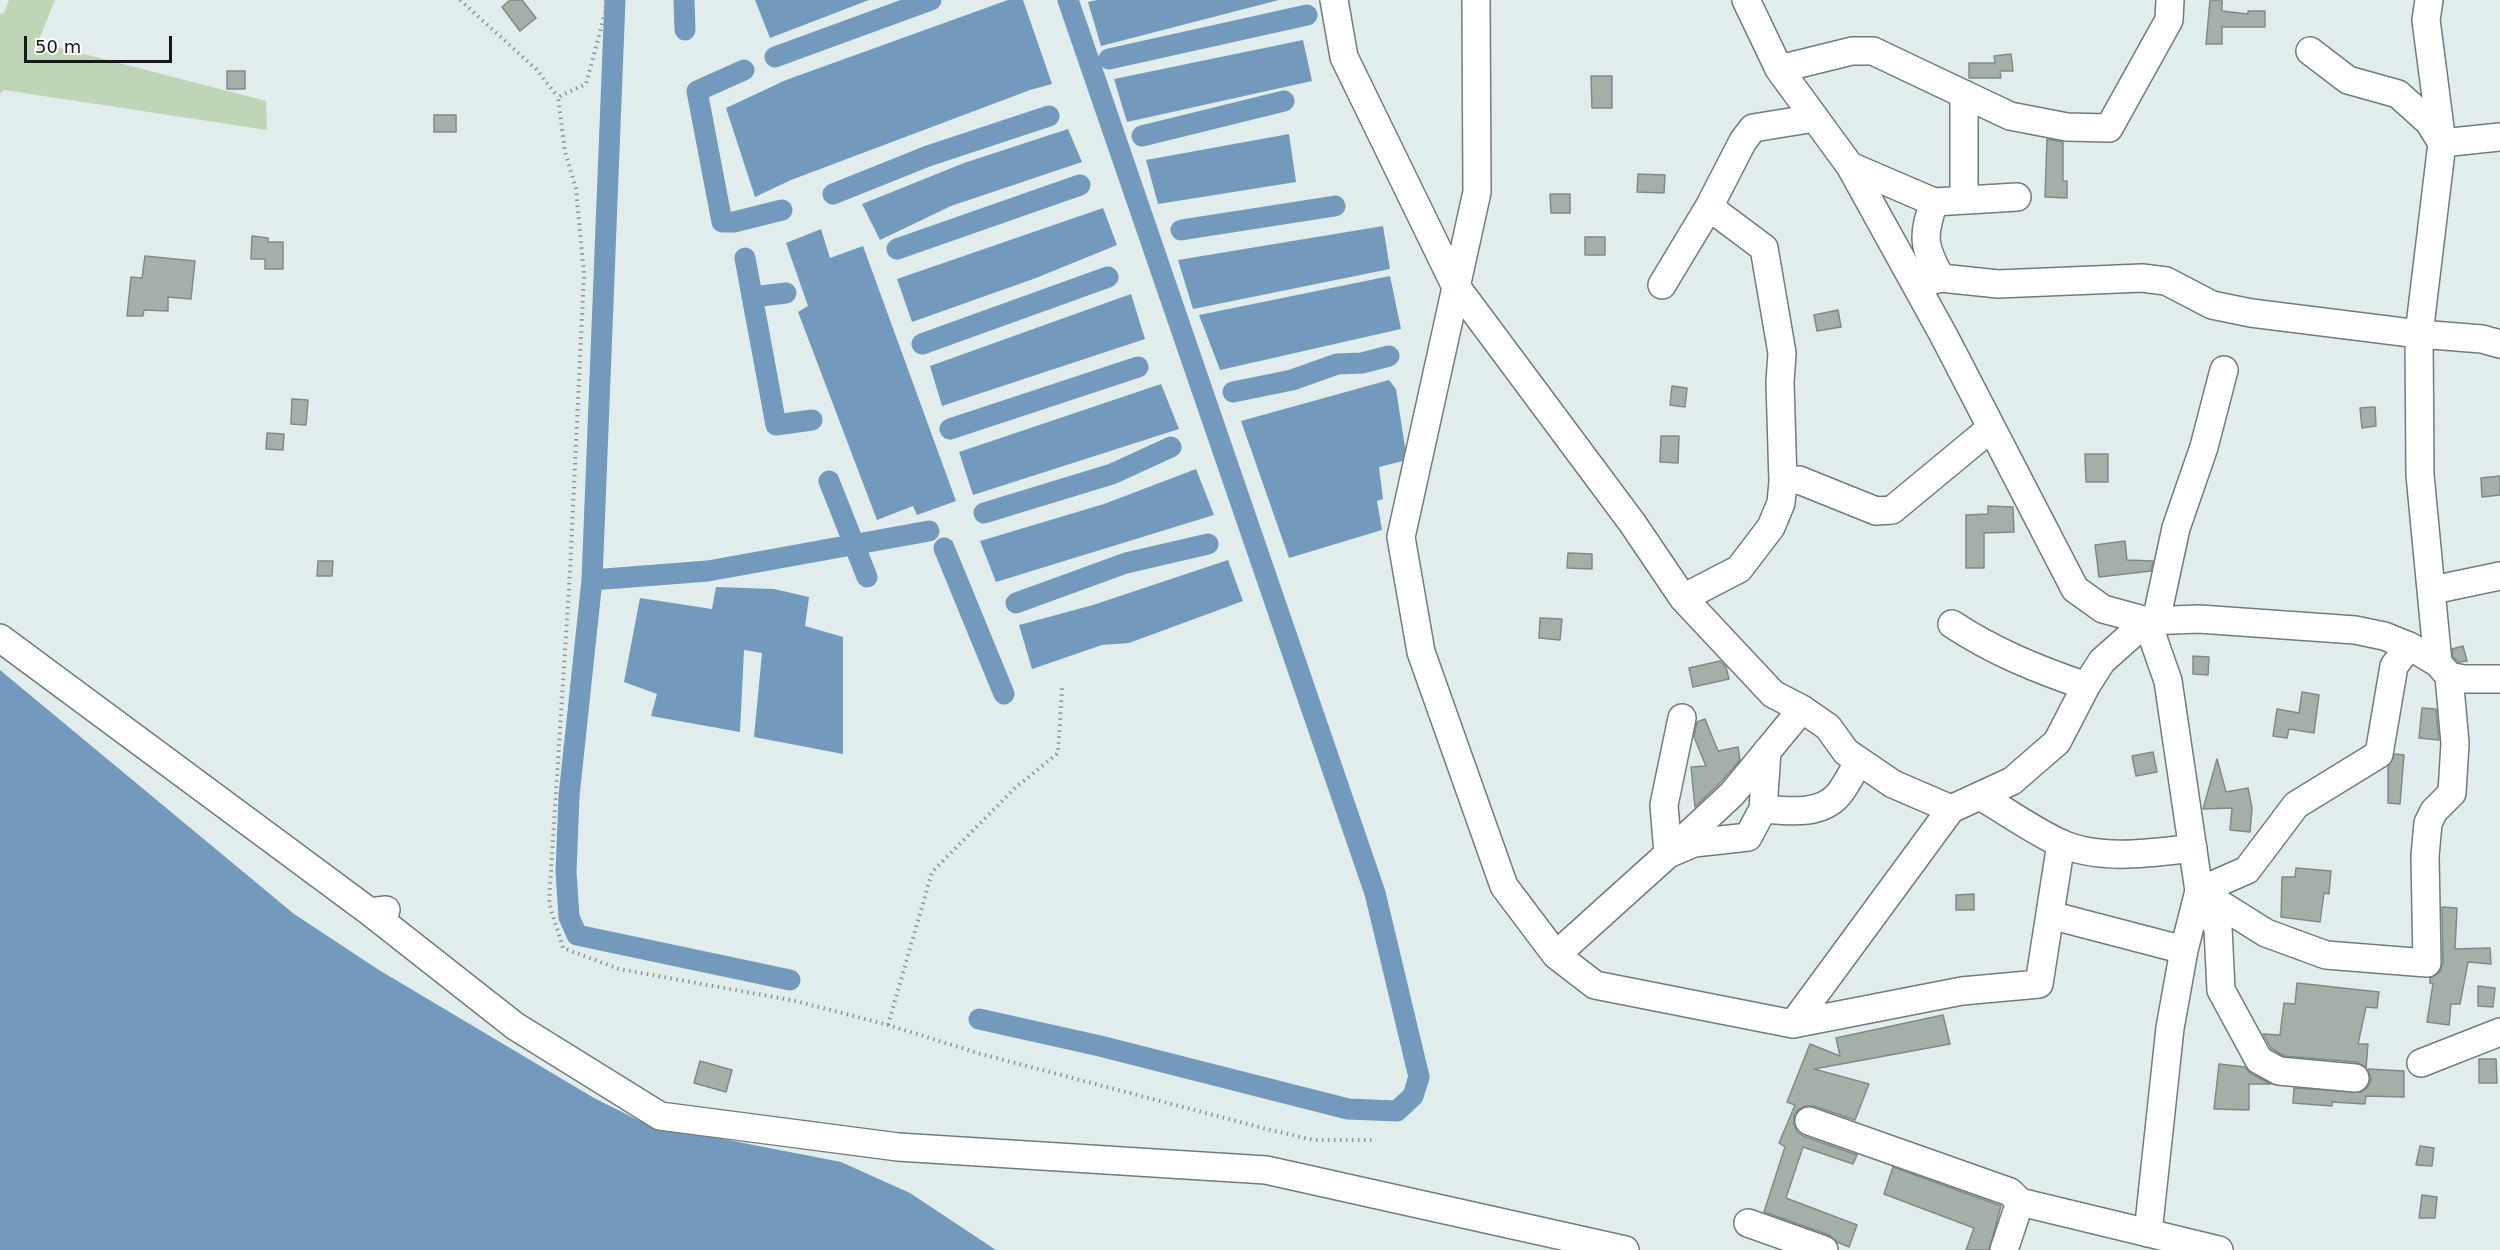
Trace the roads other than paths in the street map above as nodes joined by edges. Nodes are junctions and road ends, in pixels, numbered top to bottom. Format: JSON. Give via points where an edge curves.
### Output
{"nodes":[{"id":1,"x":1334,"y":0,"type":"edge"},
{"id":2,"x":1476,"y":0,"type":"edge"},
{"id":3,"x":1746,"y":0,"type":"edge"},
{"id":4,"x":2170,"y":0,"type":"edge"},
{"id":5,"x":2429,"y":0,"type":"edge"},
{"id":6,"x":2310,"y":51,"type":"dead end"},
{"id":7,"x":1779,"y":69,"type":"junction"},
{"id":8,"x":1964,"y":94,"type":"junction"},
{"id":9,"x":1815,"y":118,"type":"junction"},
{"id":10,"x":2500,"y":137,"type":"edge"},
{"id":11,"x":2442,"y":143,"type":"junction"},
{"id":12,"x":1850,"y":165,"type":"junction"},
{"id":13,"x":2017,"y":197,"type":"dead end"},
{"id":14,"x":1964,"y":200,"type":"junction"},
{"id":15,"x":1934,"y":202,"type":"junction"},
{"id":16,"x":1709,"y":207,"type":"junction"},
{"id":17,"x":1928,"y":282,"type":"junction"},
{"id":18,"x":1455,"y":285,"type":"junction"},
{"id":19,"x":1662,"y":285,"type":"dead end"},
{"id":20,"x":2419,"y":334,"type":"junction"},
{"id":21,"x":2500,"y":344,"type":"edge"},
{"id":22,"x":2224,"y":370,"type":"dead end"},
{"id":23,"x":1992,"y":428,"type":"junction"},
{"id":24,"x":1783,"y":482,"type":"junction"},
{"id":25,"x":2500,"y":576,"type":"edge"},
{"id":26,"x":2433,"y":590,"type":"junction"},
{"id":27,"x":1683,"y":598,"type":"junction"},
{"id":28,"x":2152,"y":621,"type":"junction"},
{"id":29,"x":1952,"y":624,"type":"dead end"},
{"id":30,"x":0,"y":638,"type":"edge"},
{"id":31,"x":2409,"y":646,"type":"junction"},
{"id":32,"x":2443,"y":670,"type":"junction"},
{"id":33,"x":2500,"y":679,"type":"edge"},
{"id":34,"x":2085,"y":686,"type":"junction"},
{"id":35,"x":1802,"y":709,"type":"junction"},
{"id":36,"x":1682,"y":718,"type":"dead end"},
{"id":37,"x":1767,"y":751,"type":"junction"},
{"id":38,"x":1859,"y":760,"type":"junction"},
{"id":39,"x":1980,"y":796,"type":"junction"},
{"id":40,"x":1763,"y":809,"type":"junction"},
{"id":41,"x":1951,"y":809,"type":"junction"},
{"id":42,"x":2061,"y":843,"type":"junction"},
{"id":43,"x":2193,"y":848,"type":"junction"},
{"id":44,"x":1668,"y":854,"type":"junction"},
{"id":45,"x":2199,"y":891,"type":"junction"},
{"id":46,"x":2050,"y":915,"type":"junction"},
{"id":47,"x":2184,"y":950,"type":"junction"},
{"id":48,"x":1556,"y":955,"type":"junction"},
{"id":49,"x":1792,"y":1024,"type":"junction"},
{"id":50,"x":2500,"y":1032,"type":"edge"},
{"id":51,"x":2421,"y":1063,"type":"dead end"},
{"id":52,"x":2355,"y":1078,"type":"dead end"},
{"id":53,"x":1809,"y":1121,"type":"dead end"},
{"id":54,"x":2020,"y":1202,"type":"junction"},
{"id":55,"x":1748,"y":1223,"type":"dead end"},
{"id":56,"x":2148,"y":1233,"type":"junction"},
{"id":57,"x":1625,"y":1250,"type":"edge"},
{"id":58,"x":1824,"y":1250,"type":"edge"},
{"id":59,"x":2004,"y":1250,"type":"edge"},
{"id":60,"x":2219,"y":1250,"type":"edge"}],
"edges":[{"from":1,"to":18,"type":"street","via":[[1344,57]]},
{"from":2,"to":18,"type":"street","via":[[1477,192]]},
{"from":3,"to":7,"type":"street"},
{"from":4,"to":8,"type":"street","via":[[2169,20],[2109,129],[2067,127],[2010,116]]},
{"from":5,"to":11,"type":"street","via":[[2426,20]]},
{"from":6,"to":11,"type":"street","via":[[2348,80],[2398,94],[2429,122]]},
{"from":7,"to":8,"type":"street","via":[[1851,51],[1873,51]]},
{"from":7,"to":9,"type":"street"},
{"from":8,"to":14,"type":"street"},
{"from":9,"to":12,"type":"street"},
{"from":9,"to":16,"type":"street","via":[[1753,128]]},
{"from":10,"to":11,"type":"street"},
{"from":11,"to":20,"type":"street"},
{"from":12,"to":15,"type":"street"},
{"from":12,"to":17,"type":"street"},
{"from":13,"to":14,"type":"street"},
{"from":14,"to":15,"type":"street"},
{"from":15,"to":17,"type":"street","via":[[1925,228]]},
{"from":16,"to":19,"type":"street"},
{"from":16,"to":24,"type":"street","via":[[1764,248],[1782,354]]},
{"from":17,"to":20,"type":"street","via":[[2166,281],[2212,305],[2231,309]]},
{"from":17,"to":23,"type":"street"},
{"from":18,"to":27,"type":"street","via":[[1633,524]]},
{"from":18,"to":48,"type":"street","via":[[1401,537],[1421,652],[1504,886]]},
{"from":20,"to":21,"type":"street"},
{"from":20,"to":26,"type":"street","via":[[2421,475]]},
{"from":22,"to":28,"type":"street"},
{"from":23,"to":24,"type":"street","via":[[1892,510],[1876,511],[1799,480]]},
{"from":23,"to":28,"type":"street","via":[[2075,589],[2103,609]]},
{"from":24,"to":27,"type":"street","via":[[1781,503],[1771,527],[1739,569]]},
{"from":25,"to":26,"type":"street"},
{"from":26,"to":32,"type":"street"},
{"from":27,"to":35,"type":"street","via":[[1773,694]]},
{"from":28,"to":31,"type":"street","via":[[2199,619],[2355,630]]},
{"from":28,"to":34,"type":"street","via":[[2102,661]]},
{"from":28,"to":43,"type":"street","via":[[2168,681]]},
{"from":29,"to":34,"type":"street","via":[[2038,669]]},
{"from":30,"to":57,"type":"street","via":[[383,910],[515,1026],[660,1116],[898,1147],[1266,1170]]},
{"from":31,"to":32,"type":"street"},
{"from":31,"to":45,"type":"street","via":[[2394,666],[2379,754],[2296,805],[2247,870]]},
{"from":32,"to":33,"type":"street","via":[[2463,679]]},
{"from":32,"to":45,"type":"street","via":[[2455,742],[2452,793],[2428,823],[2427,963],[2326,955],[2266,933]]},
{"from":34,"to":39,"type":"street","via":[[2057,742],[2012,781]]},
{"from":35,"to":37,"type":"street"},
{"from":35,"to":38,"type":"street","via":[[1828,728],[1846,752]]},
{"from":36,"to":44,"type":"street","via":[[1664,805]]},
{"from":37,"to":40,"type":"street"},
{"from":37,"to":44,"type":"street","via":[[1732,794]]},
{"from":38,"to":40,"type":"street","via":[[1840,793],[1829,803],[1802,812]]},
{"from":38,"to":41,"type":"street","via":[[1893,784]]},
{"from":39,"to":41,"type":"street"},
{"from":39,"to":42,"type":"street"},
{"from":40,"to":44,"type":"street","via":[[1748,837],[1694,843]]},
{"from":41,"to":49,"type":"street"},
{"from":42,"to":43,"type":"street","via":[[2101,853]]},
{"from":42,"to":46,"type":"street"},
{"from":43,"to":45,"type":"street"},
{"from":44,"to":48,"type":"street"},
{"from":45,"to":47,"type":"street"},
{"from":45,"to":52,"type":"street","via":[[2218,928],[2221,990],[2259,1060],[2279,1071]]},
{"from":46,"to":47,"type":"street"},
{"from":46,"to":49,"type":"street","via":[[2039,984],[1962,991]]},
{"from":47,"to":56,"type":"street","via":[[2170,1028]]},
{"from":48,"to":49,"type":"street","via":[[1594,985]]},
{"from":50,"to":51,"type":"street"},
{"from":53,"to":54,"type":"street","via":[[2010,1192]]},
{"from":54,"to":56,"type":"street"},
{"from":54,"to":59,"type":"street"},
{"from":55,"to":58,"type":"street"},
{"from":56,"to":60,"type":"street"}]}
